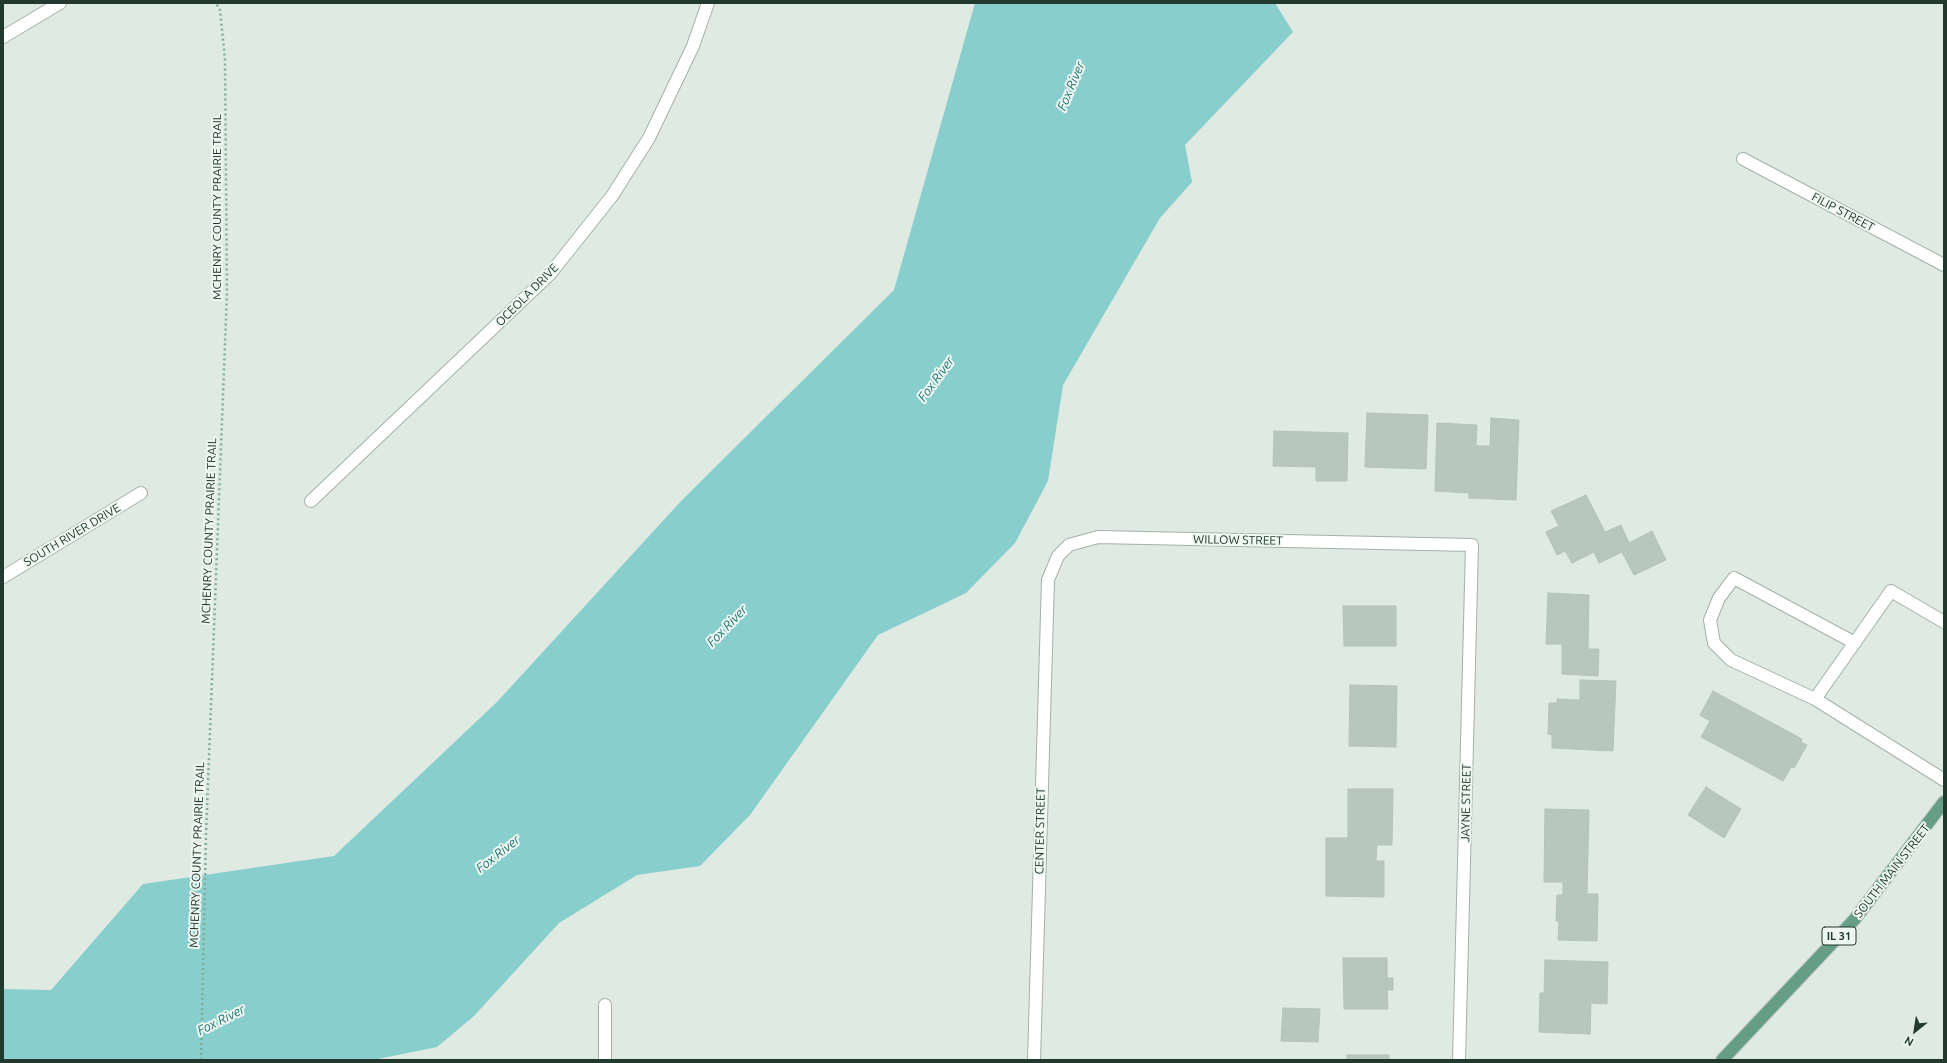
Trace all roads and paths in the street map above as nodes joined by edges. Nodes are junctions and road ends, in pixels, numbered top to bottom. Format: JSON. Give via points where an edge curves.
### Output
{"nodes":[{"id":1,"x":60,"y":3,"type":"edge"},
{"id":2,"x":216,"y":3,"type":"edge"},
{"id":3,"x":708,"y":3,"type":"edge"},
{"id":4,"x":3,"y":37,"type":"edge"},
{"id":5,"x":1743,"y":159,"type":"dead end"},
{"id":6,"x":1944,"y":265,"type":"edge"},
{"id":7,"x":141,"y":493,"type":"dead end"},
{"id":8,"x":311,"y":501,"type":"dead end"},
{"id":9,"x":1472,"y":545,"type":"joint"},
{"id":10,"x":3,"y":577,"type":"edge"},
{"id":11,"x":1046,"y":602,"type":"joint"},
{"id":12,"x":1944,"y":622,"type":"edge"},
{"id":13,"x":1855,"y":643,"type":"junction"},
{"id":14,"x":1815,"y":699,"type":"junction"},
{"id":15,"x":1944,"y":780,"type":"edge"},
{"id":16,"x":1944,"y":802,"type":"edge"},
{"id":17,"x":605,"y":1005,"type":"dead end"},
{"id":18,"x":201,"y":1060,"type":"edge"},
{"id":19,"x":605,"y":1060,"type":"edge"},
{"id":20,"x":1034,"y":1060,"type":"edge"},
{"id":21,"x":1459,"y":1060,"type":"edge"},
{"id":22,"x":1722,"y":1060,"type":"edge"}],
"edges":[{"from":1,"to":4,"type":"street"},
{"from":2,"to":18,"type":"path","name":"MCHENRY COUNTY PRAIRIE TRAIL","via":[[220,10],[225,59],[227,292],[206,835]]},
{"from":3,"to":8,"type":"street","name":"OCEOLA DRIVE","via":[[693,46],[650,138],[612,196],[550,274]]},
{"from":5,"to":6,"type":"street","name":"FILIP STREET"},
{"from":7,"to":10,"type":"street","name":"SOUTH RIVER DRIVE"},
{"from":9,"to":11,"type":"street","name":"WILLOW STREET","via":[[1098,537],[1069,545],[1058,556],[1048,580]]},
{"from":9,"to":21,"type":"street","name":"JAYNE STREET"},
{"from":11,"to":20,"type":"street","name":"CENTER STREET"},
{"from":12,"to":13,"type":"street","via":[[1891,591]]},
{"from":13,"to":14,"type":"street"},
{"from":13,"to":14,"type":"street","via":[[1734,578],[1719,598],[1710,620],[1714,643],[1731,660]]},
{"from":14,"to":15,"type":"street"},
{"from":16,"to":22,"type":"main road","name":"SOUTH MAIN STREET","number":"IL 31","via":[[1854,920]]},
{"from":17,"to":19,"type":"street"}]}
